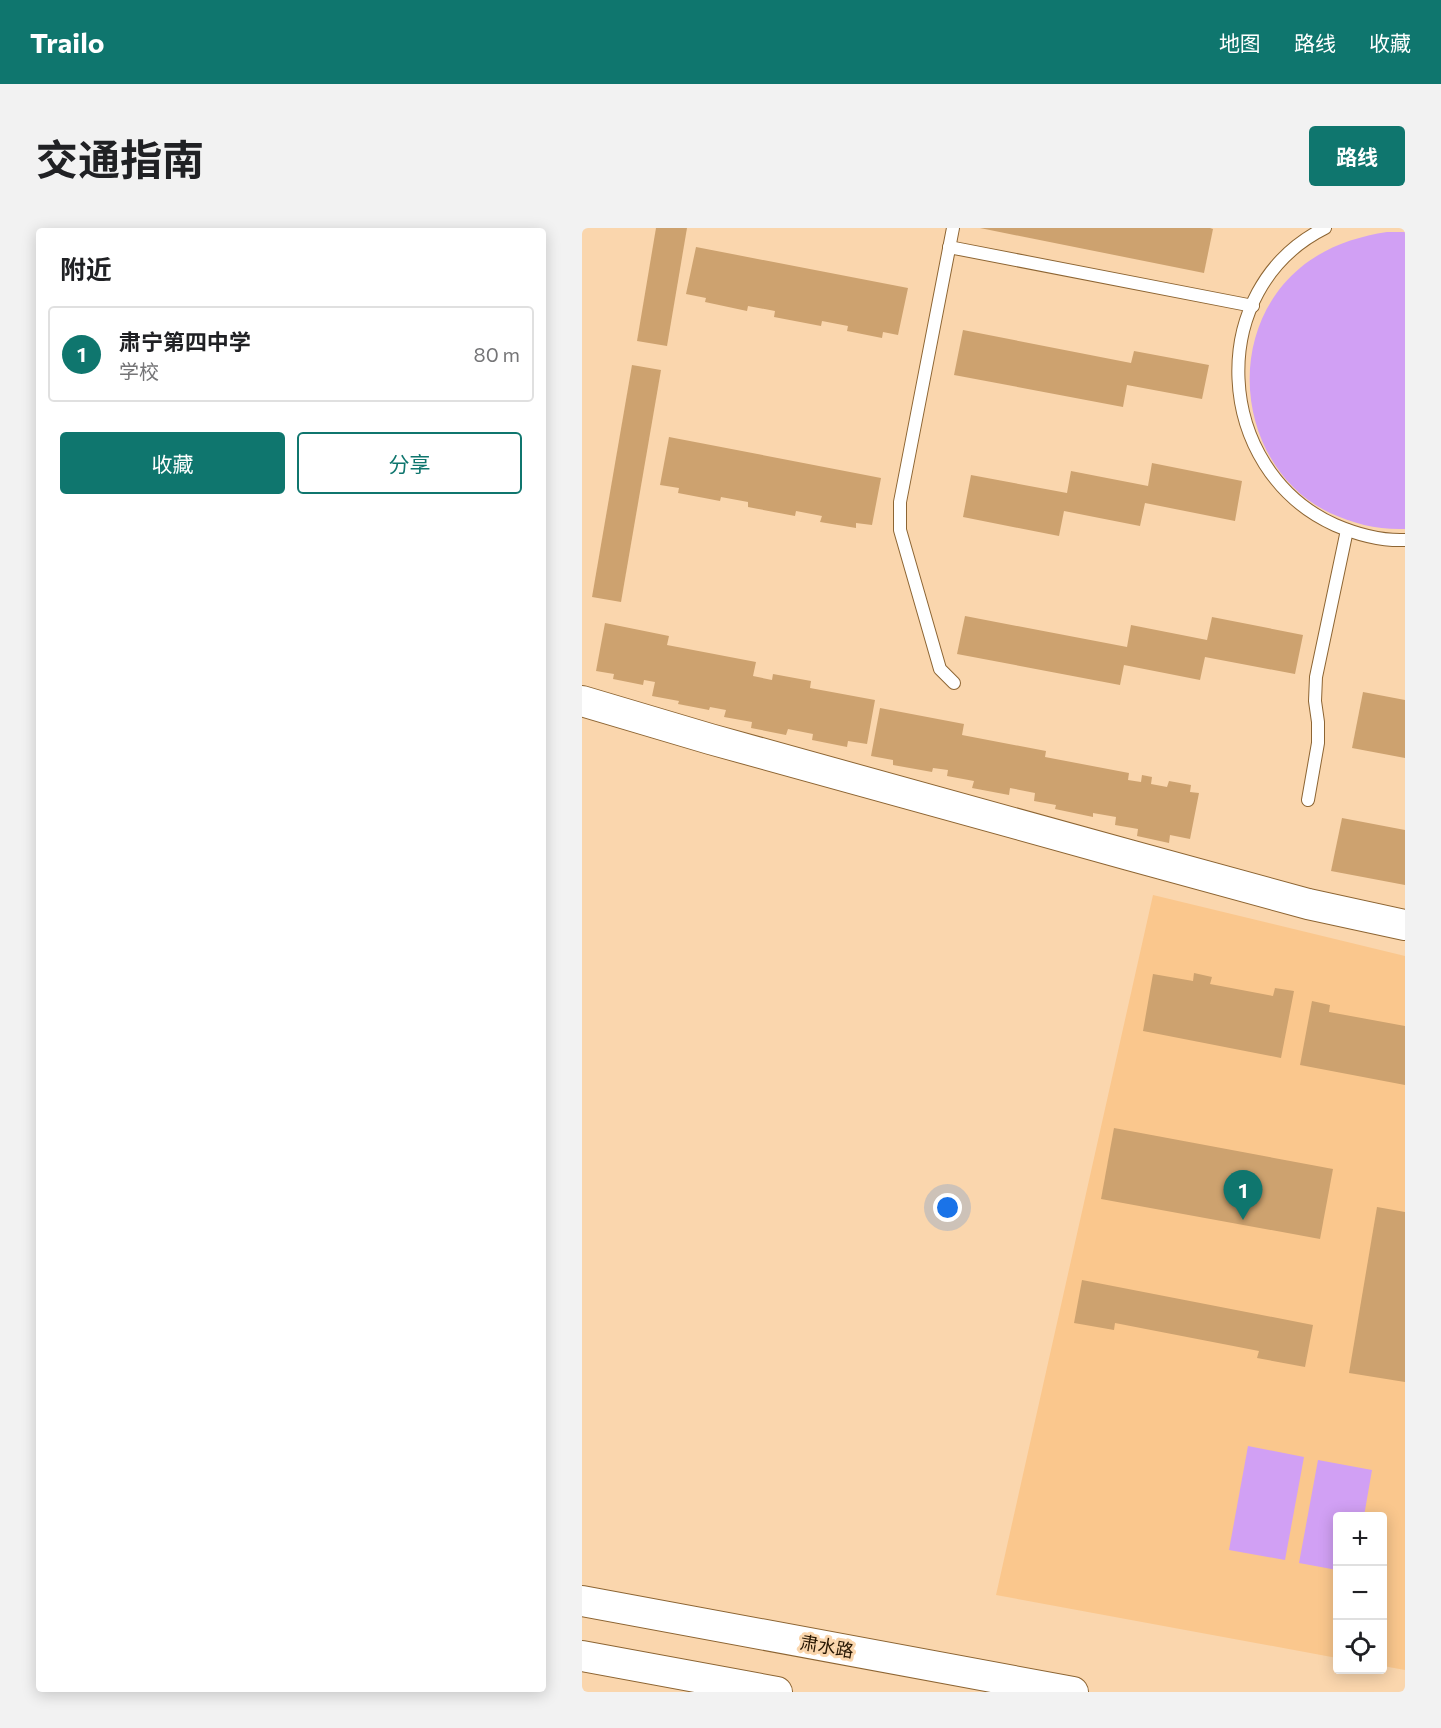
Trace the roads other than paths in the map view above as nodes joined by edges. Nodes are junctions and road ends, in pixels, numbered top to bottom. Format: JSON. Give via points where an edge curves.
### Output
{"nodes":[{"id":1,"x":953,"y":228,"type":"edge"},
{"id":2,"x":1325,"y":228,"type":"edge"},
{"id":3,"x":949,"y":247,"type":"junction"},
{"id":4,"x":1253,"y":306,"type":"junction"},
{"id":5,"x":1347,"y":530,"type":"junction"},
{"id":6,"x":1405,"y":540,"type":"edge"},
{"id":7,"x":954,"y":683,"type":"dead end"},
{"id":8,"x":582,"y":701,"type":"edge"},
{"id":9,"x":1308,"y":800,"type":"dead end"},
{"id":10,"x":1405,"y":925,"type":"edge"},
{"id":11,"x":582,"y":1601,"type":"edge"},
{"id":12,"x":582,"y":1656,"type":"edge"},
{"id":13,"x":777,"y":1692,"type":"edge"},
{"id":14,"x":1073,"y":1692,"type":"edge"}],
"edges":[{"from":1,"to":3,"type":"lane"},
{"from":2,"to":4,"type":"lane","via":[[1295,248],[1276,267]]},
{"from":3,"to":4,"type":"lane"},
{"from":3,"to":7,"type":"lane","via":[[900,502],[900,530],[940,669]]},
{"from":4,"to":5,"type":"lane","via":[[1241,338],[1237,364],[1238,391],[1252,442],[1281,487],[1301,505]]},
{"from":5,"to":6,"type":"lane"},
{"from":5,"to":9,"type":"lane","via":[[1316,677],[1318,743]]},
{"from":8,"to":10,"type":"street","via":[[1308,904]]},
{"from":11,"to":14,"type":"street","name":"肃水路"},
{"from":12,"to":13,"type":"street"}]}
